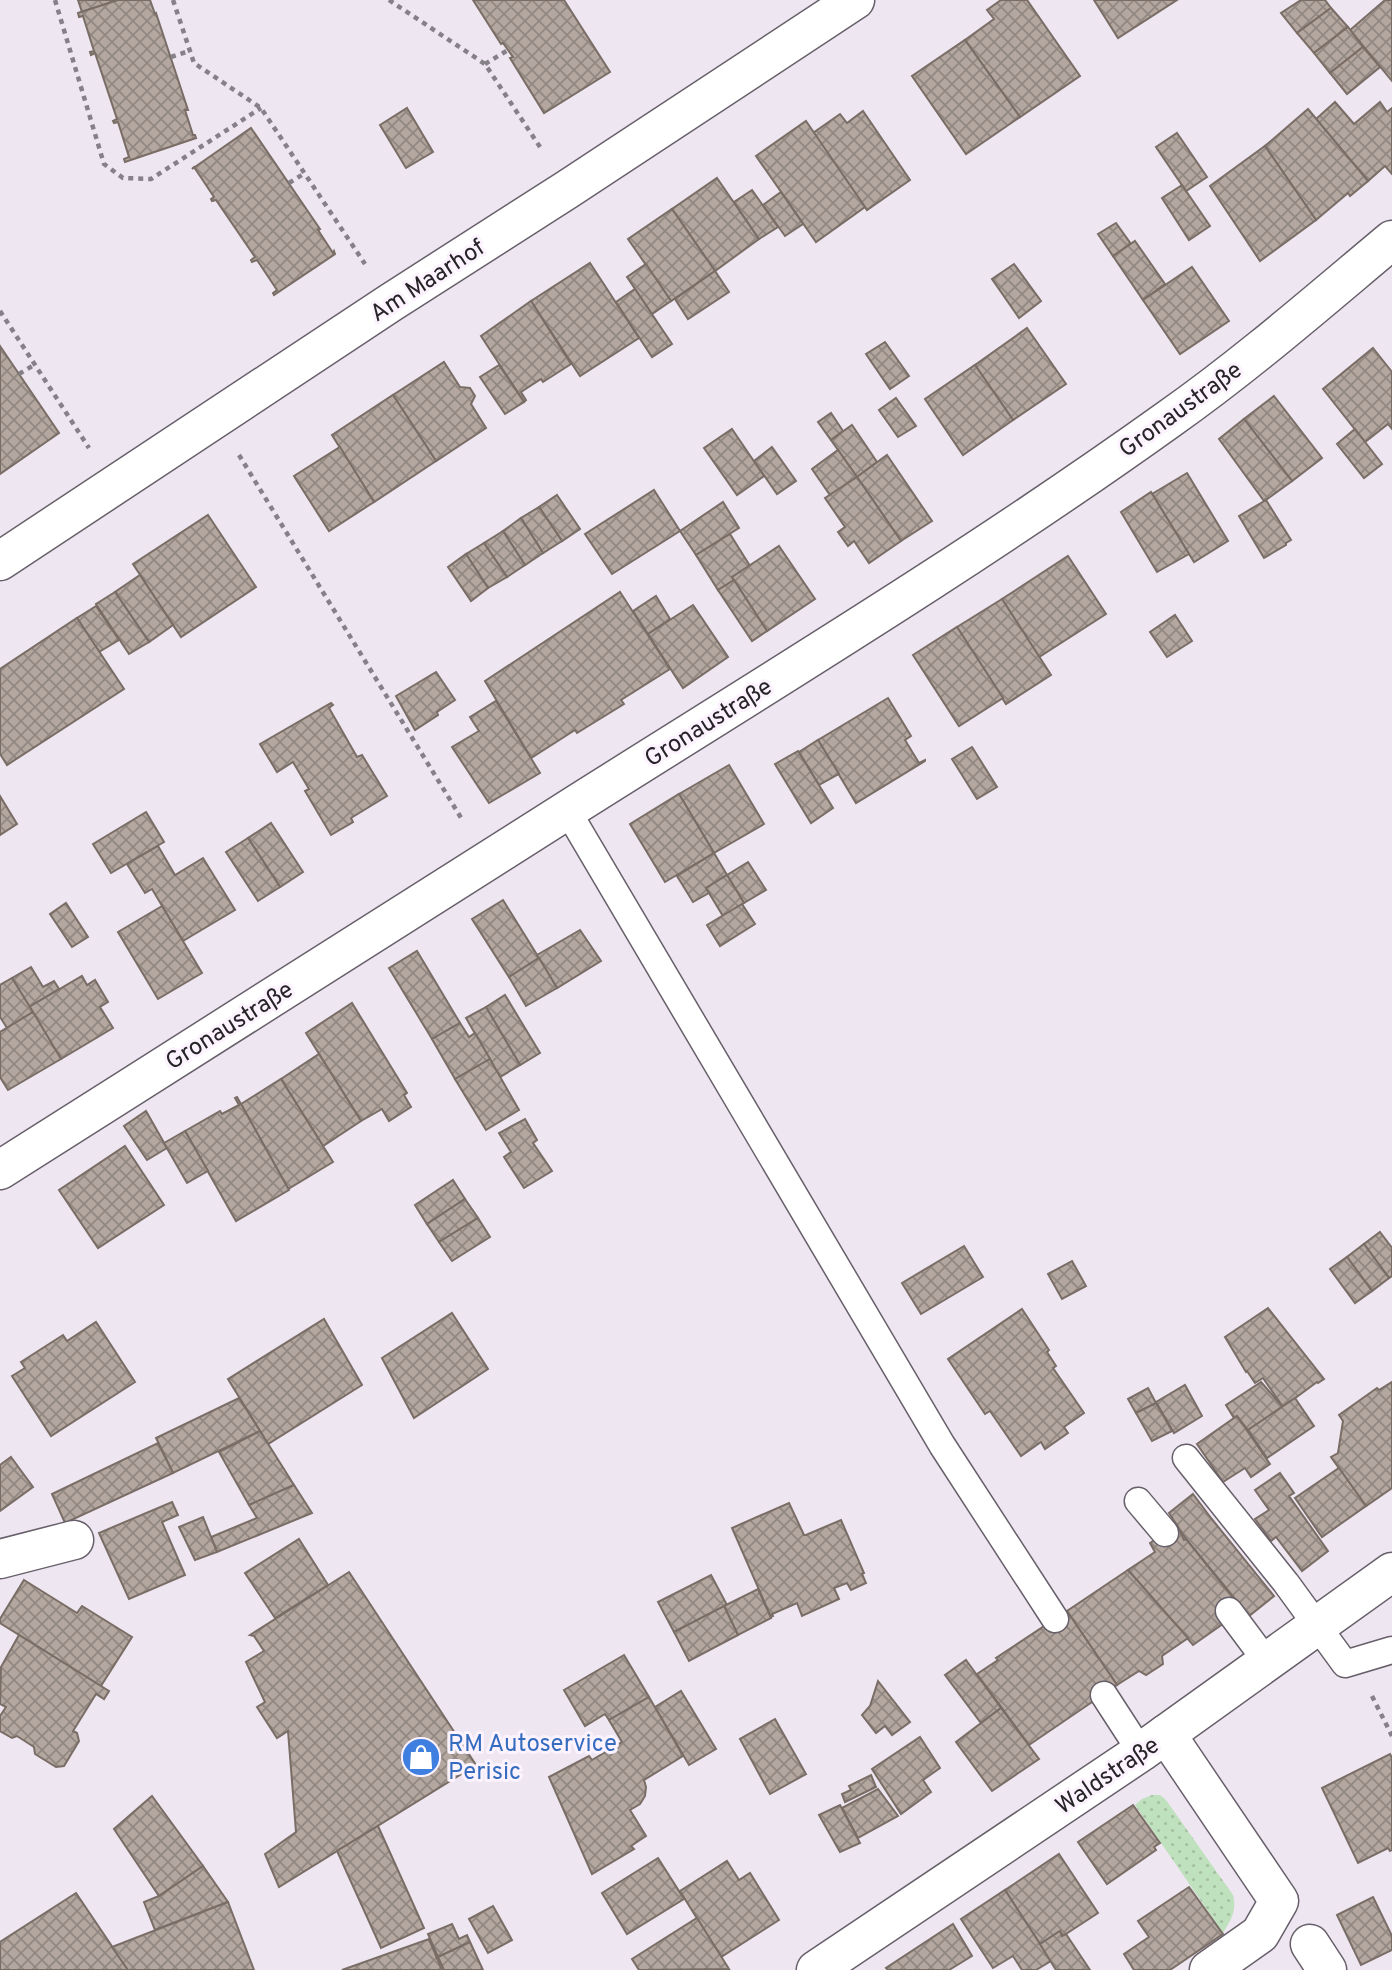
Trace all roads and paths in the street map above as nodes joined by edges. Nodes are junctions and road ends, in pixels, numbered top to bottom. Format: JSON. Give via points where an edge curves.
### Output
{"nodes":[{"id":1,"x":55,"y":0,"type":"edge"},
{"id":2,"x":173,"y":0,"type":"edge"},
{"id":3,"x":389,"y":0,"type":"edge"},
{"id":4,"x":855,"y":0,"type":"edge"},
{"id":5,"x":508,"y":50,"type":"dead end"},
{"id":6,"x":189,"y":51,"type":"junction"},
{"id":7,"x":171,"y":57,"type":"dead end"},
{"id":8,"x":485,"y":64,"type":"junction"},
{"id":9,"x":261,"y":107,"type":"junction"},
{"id":10,"x":305,"y":173,"type":"junction"},
{"id":11,"x":289,"y":183,"type":"dead end"},
{"id":12,"x":568,"y":189,"type":"junction"},
{"id":13,"x":1392,"y":240,"type":"edge"},
{"id":14,"x":390,"y":303,"type":"junction"},
{"id":15,"x":0,"y":311,"type":"edge"},
{"id":16,"x":34,"y":365,"type":"junction"},
{"id":17,"x":19,"y":374,"type":"dead end"},
{"id":18,"x":217,"y":419,"type":"junction"},
{"id":19,"x":115,"y":486,"type":"junction"},
{"id":20,"x":0,"y":561,"type":"edge"},
{"id":21,"x":567,"y":810,"type":"junction"},
{"id":22,"x":487,"y":861,"type":"junction"},
{"id":23,"x":0,"y":1170,"type":"edge"},
{"id":24,"x":1186,"y":1458,"type":"dead end"},
{"id":25,"x":1138,"y":1502,"type":"dead end"},
{"id":26,"x":1165,"y":1533,"type":"dead end"},
{"id":27,"x":74,"y":1540,"type":"dead end"},
{"id":28,"x":0,"y":1559,"type":"edge"},
{"id":29,"x":1392,"y":1572,"type":"edge"},
{"id":30,"x":1229,"y":1611,"type":"dead end"},
{"id":31,"x":1055,"y":1619,"type":"dead end"},
{"id":32,"x":1317,"y":1626,"type":"junction"},
{"id":33,"x":1392,"y":1650,"type":"edge"},
{"id":34,"x":1267,"y":1662,"type":"junction"},
{"id":35,"x":1104,"y":1695,"type":"dead end"},
{"id":36,"x":1154,"y":1743,"type":"junction"},
{"id":37,"x":816,"y":1970,"type":"edge"},
{"id":38,"x":1209,"y":1970,"type":"edge"}],
"edges":[{"from":1,"to":9,"type":"path","via":[[104,164],[123,178],[151,179]]},
{"from":2,"to":6,"type":"path"},
{"from":3,"to":8,"type":"path"},
{"from":4,"to":12,"type":"street","name":"Am Maarhof"},
{"from":5,"to":8,"type":"path"},
{"from":6,"to":7,"type":"path"},
{"from":6,"to":9,"type":"path","via":[[194,62]]},
{"from":8,"to":12,"type":"path"},
{"from":9,"to":10,"type":"path"},
{"from":10,"to":11,"type":"path"},
{"from":10,"to":14,"type":"path"},
{"from":12,"to":14,"type":"street","name":"Am Maarhof"},
{"from":13,"to":21,"type":"street","name":"Gronaustraße","via":[[1171,418],[829,646]]},
{"from":14,"to":18,"type":"street","name":"Am Maarhof"},
{"from":15,"to":16,"type":"path"},
{"from":16,"to":17,"type":"path"},
{"from":16,"to":19,"type":"path"},
{"from":18,"to":19,"type":"street","name":"Am Maarhof"},
{"from":18,"to":22,"type":"path"},
{"from":19,"to":20,"type":"street","name":"Am Maarhof"},
{"from":21,"to":22,"type":"street","name":"Gronaustraße"},
{"from":21,"to":31,"type":"lane","via":[[942,1445]]},
{"from":22,"to":23,"type":"street","name":"Gronaustraße"},
{"from":24,"to":32,"type":"lane"},
{"from":25,"to":26,"type":"lane"},
{"from":27,"to":28,"type":"street"},
{"from":29,"to":32,"type":"street","name":"Waldstraße"},
{"from":30,"to":34,"type":"lane"},
{"from":32,"to":33,"type":"lane","via":[[1345,1664]]},
{"from":32,"to":34,"type":"street","name":"Waldstraße"},
{"from":34,"to":36,"type":"street","name":"Waldstraße"},
{"from":35,"to":36,"type":"lane"},
{"from":36,"to":37,"type":"street","name":"Waldstraße"},
{"from":36,"to":38,"type":"street","via":[[1279,1901],[1260,1934]]}]}
